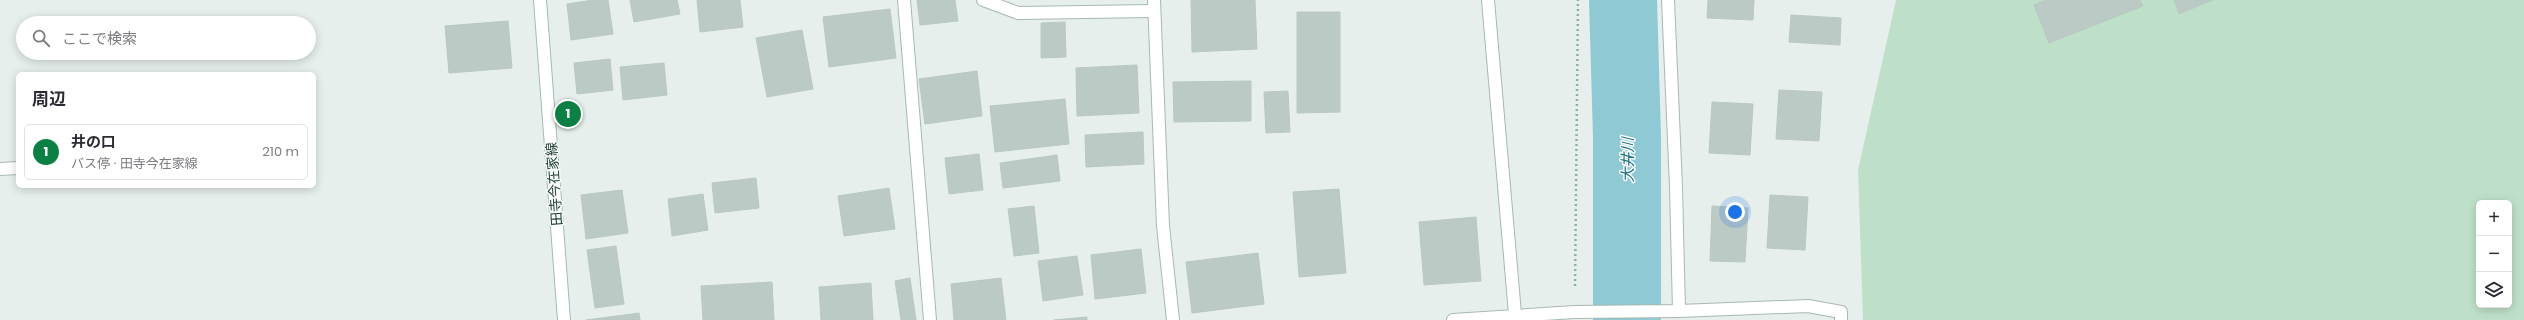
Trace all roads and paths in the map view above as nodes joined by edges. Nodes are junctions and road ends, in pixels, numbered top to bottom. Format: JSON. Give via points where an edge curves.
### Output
{"nodes":[{"id":1,"x":540,"y":0,"type":"edge"},
{"id":2,"x":904,"y":0,"type":"edge"},
{"id":3,"x":983,"y":0,"type":"edge"},
{"id":4,"x":1488,"y":0,"type":"edge"},
{"id":5,"x":1578,"y":0,"type":"edge"},
{"id":6,"x":1668,"y":0,"type":"edge"},
{"id":7,"x":1154,"y":5,"type":"edge"},
{"id":8,"x":16,"y":168,"type":"edge"},
{"id":9,"x":0,"y":169,"type":"edge"},
{"id":10,"x":1679,"y":311,"type":"junction"},
{"id":11,"x":1574,"y":312,"type":"junction"},
{"id":12,"x":1515,"y":314,"type":"junction"},
{"id":13,"x":564,"y":320,"type":"edge"},
{"id":14,"x":930,"y":320,"type":"edge"},
{"id":15,"x":1173,"y":320,"type":"edge"},
{"id":16,"x":1453,"y":320,"type":"edge"},
{"id":17,"x":1841,"y":320,"type":"edge"}],
"edges":[{"from":1,"to":13,"type":"street","name":"田寺今在家線"},
{"from":2,"to":14,"type":"street"},
{"from":3,"to":7,"type":"street","via":[[1018,13]]},
{"from":4,"to":12,"type":"street"},
{"from":5,"to":11,"type":"path"},
{"from":6,"to":10,"type":"street"},
{"from":7,"to":15,"type":"street","via":[[1163,226]]},
{"from":8,"to":9,"type":"street"},
{"from":10,"to":11,"type":"street"},
{"from":10,"to":17,"type":"street","via":[[1808,306],[1841,312]]},
{"from":11,"to":12,"type":"street"},
{"from":12,"to":16,"type":"street"}]}
